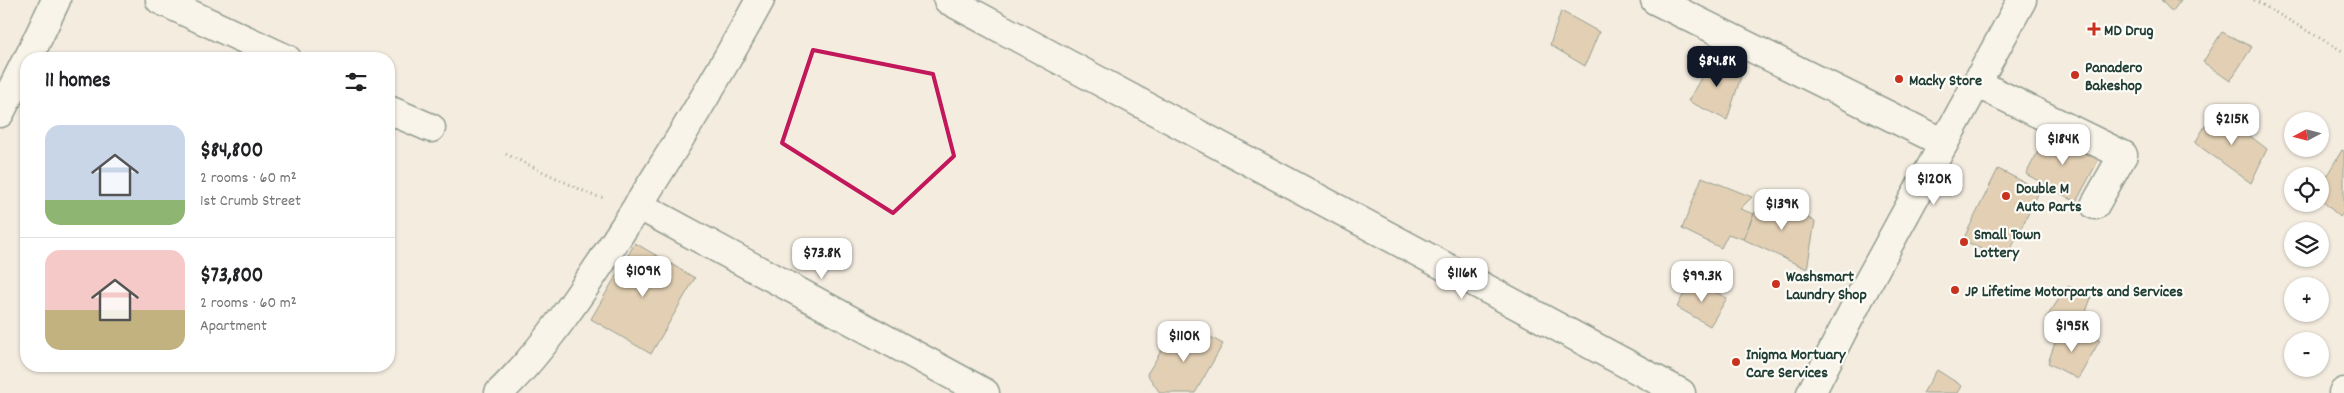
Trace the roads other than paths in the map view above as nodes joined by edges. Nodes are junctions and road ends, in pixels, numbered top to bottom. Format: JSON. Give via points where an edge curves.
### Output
{"nodes":[{"id":1,"x":56,"y":0,"type":"edge"},
{"id":2,"x":160,"y":0,"type":"edge"},
{"id":3,"x":760,"y":0,"type":"edge"},
{"id":4,"x":948,"y":0,"type":"edge"},
{"id":5,"x":1655,"y":0,"type":"edge"},
{"id":6,"x":2022,"y":0,"type":"edge"},
{"id":7,"x":31,"y":52,"type":"edge"},
{"id":8,"x":273,"y":52,"type":"edge"},
{"id":9,"x":20,"y":74,"type":"edge"},
{"id":10,"x":1976,"y":84,"type":"junction"},
{"id":11,"x":0,"y":113,"type":"edge"},
{"id":12,"x":395,"y":113,"type":"edge"},
{"id":13,"x":431,"y":128,"type":"dead end"},
{"id":14,"x":1944,"y":143,"type":"junction"},
{"id":15,"x":638,"y":205,"type":"junction"},
{"id":16,"x":2095,"y":205,"type":"dead end"},
{"id":17,"x":499,"y":393,"type":"edge"},
{"id":18,"x":985,"y":393,"type":"edge"},
{"id":19,"x":1681,"y":393,"type":"edge"},
{"id":20,"x":1811,"y":393,"type":"edge"}],
"edges":[{"from":1,"to":7,"type":"street"},
{"from":2,"to":8,"type":"street"},
{"from":3,"to":15,"type":"street"},
{"from":4,"to":19,"type":"street"},
{"from":5,"to":14,"type":"street"},
{"from":6,"to":10,"type":"street"},
{"from":9,"to":11,"type":"street"},
{"from":10,"to":14,"type":"street"},
{"from":10,"to":16,"type":"street","via":[[2122,155]]},
{"from":12,"to":13,"type":"street"},
{"from":14,"to":20,"type":"street"},
{"from":15,"to":17,"type":"street","via":[[589,280],[536,351]]},
{"from":15,"to":18,"type":"street"}]}
